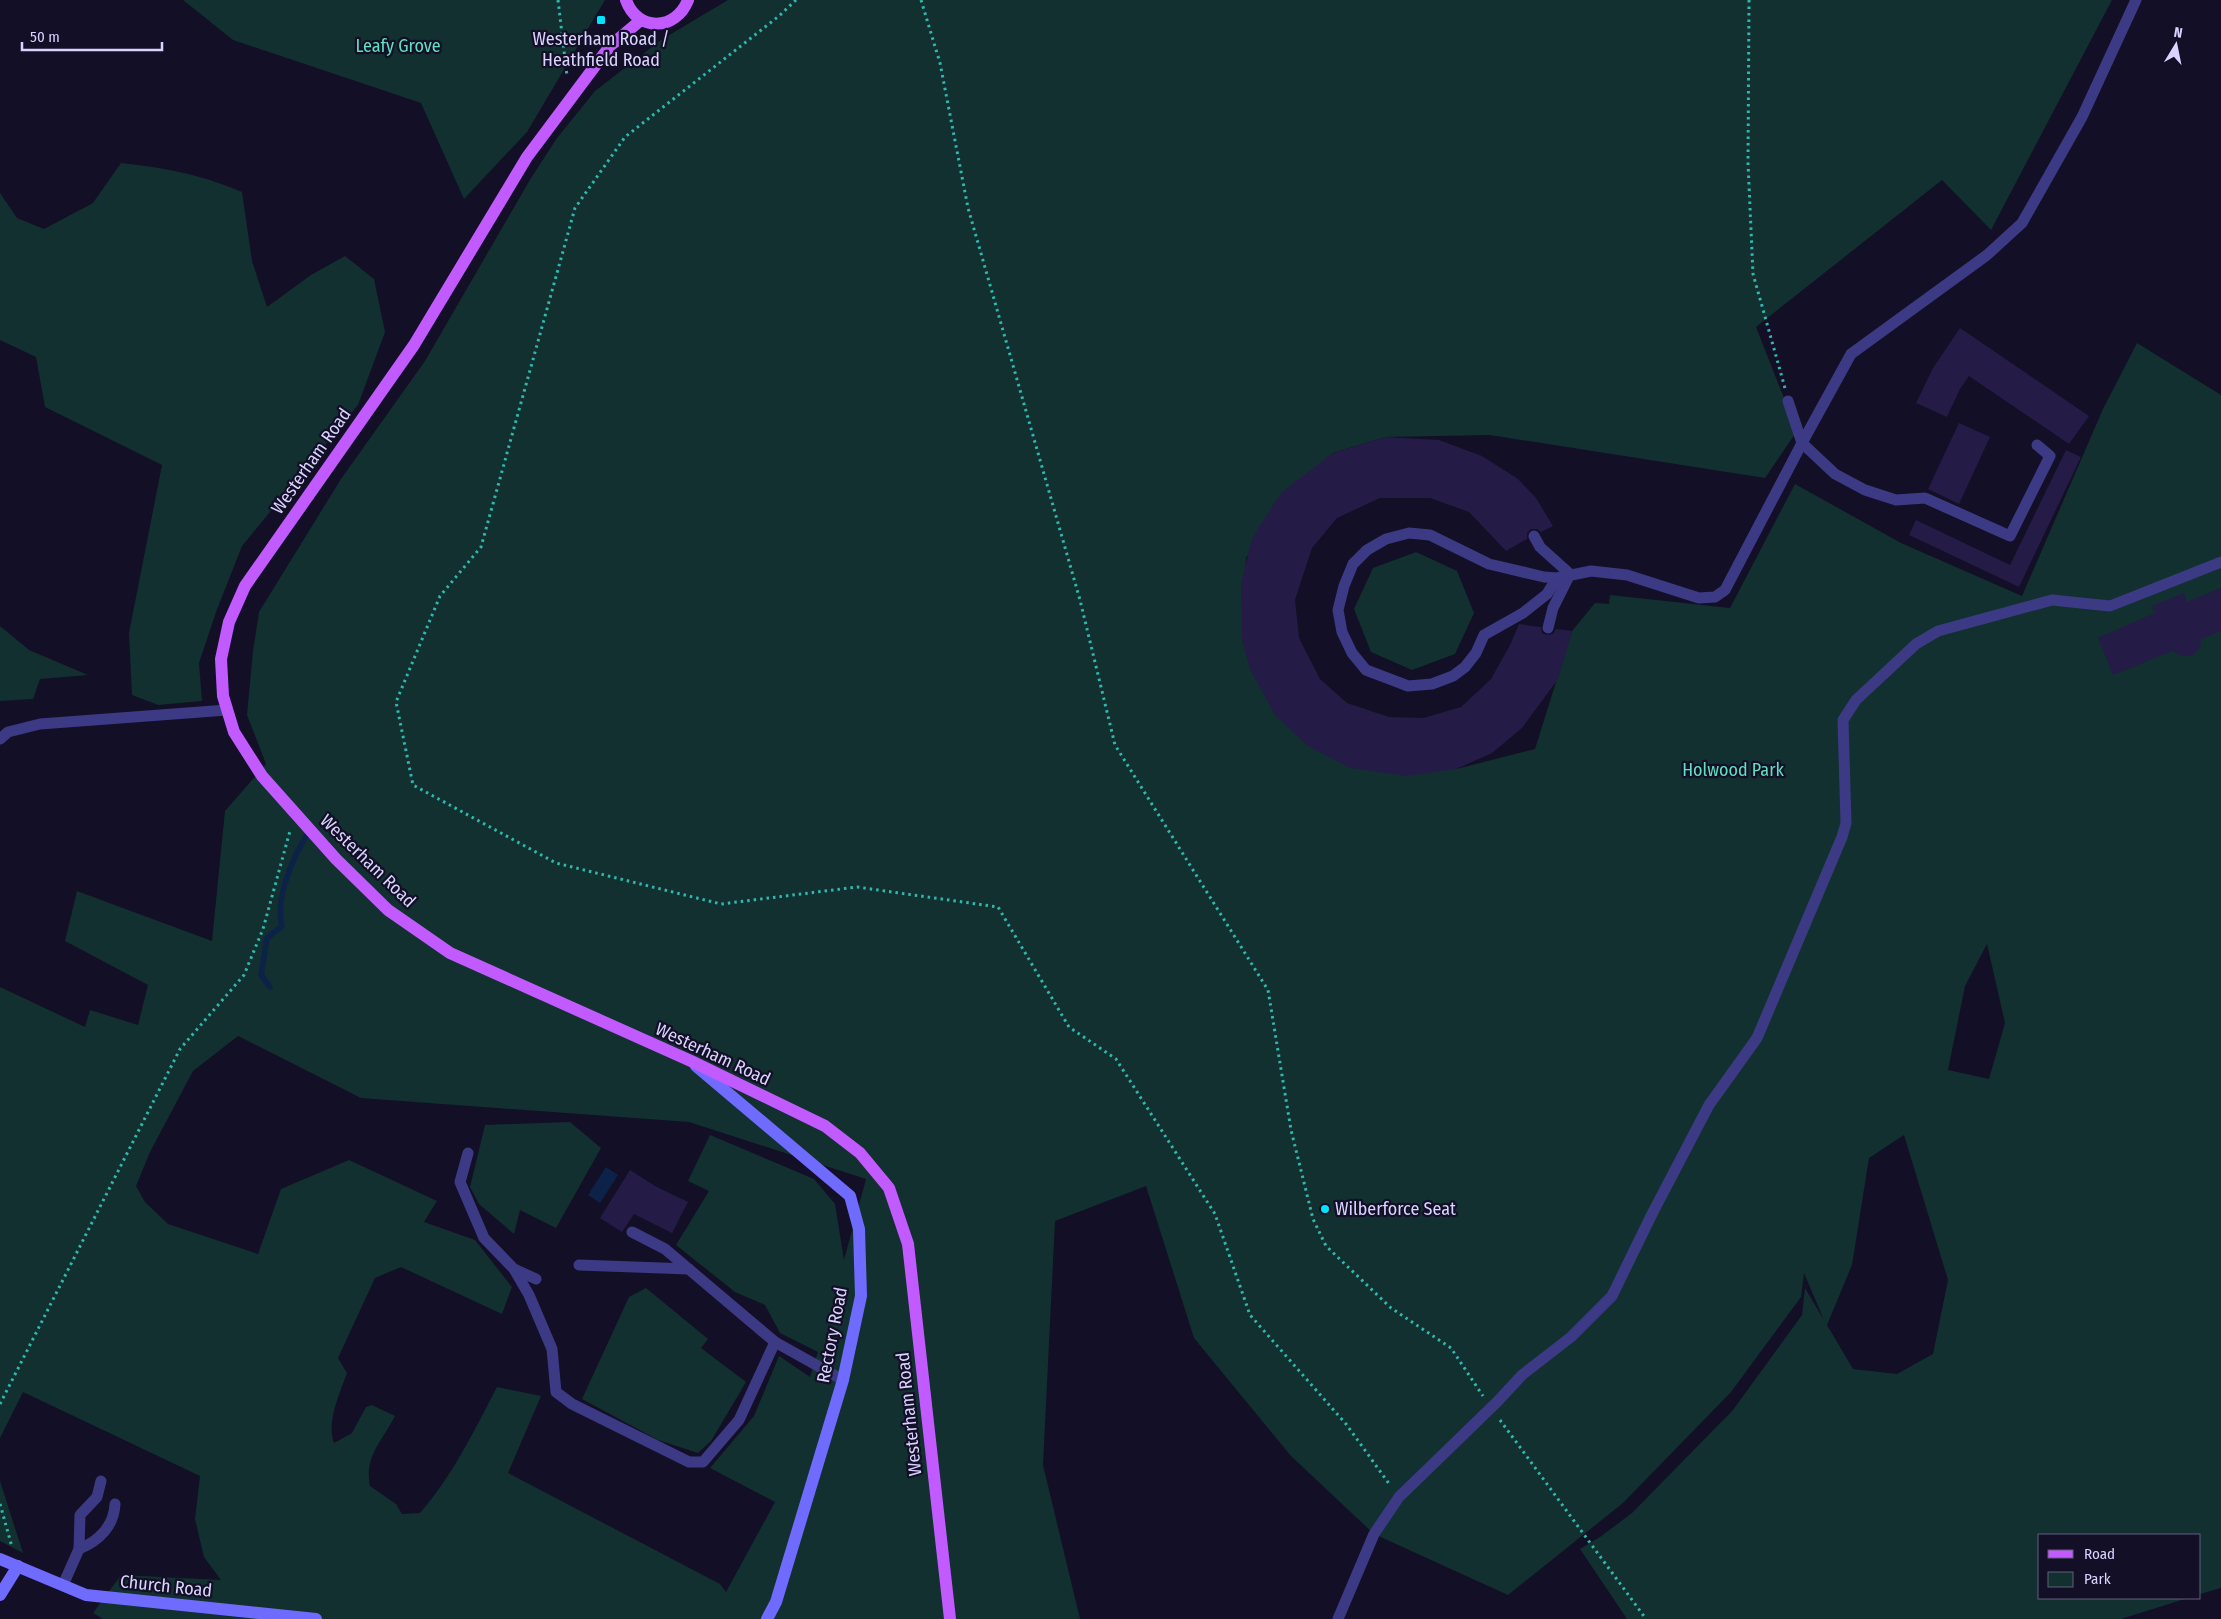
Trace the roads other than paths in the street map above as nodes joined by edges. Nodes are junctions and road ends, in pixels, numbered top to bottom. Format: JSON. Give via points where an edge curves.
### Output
{"nodes":[{"id":1,"x":626,"y":0,"type":"edge"},
{"id":2,"x":688,"y":0,"type":"edge"},
{"id":3,"x":2136,"y":0,"type":"edge"},
{"id":4,"x":641,"y":20,"type":"junction"},
{"id":5,"x":1788,"y":401,"type":"road end"},
{"id":6,"x":1802,"y":443,"type":"junction"},
{"id":7,"x":2037,"y":445,"type":"dead end"},
{"id":8,"x":1534,"y":536,"type":"dead end"},
{"id":9,"x":2221,"y":562,"type":"edge"},
{"id":10,"x":1570,"y":574,"type":"junction"},
{"id":11,"x":1557,"y":578,"type":"junction"},
{"id":12,"x":1548,"y":628,"type":"dead end"},
{"id":13,"x":227,"y":710,"type":"junction"},
{"id":14,"x":0,"y":739,"type":"edge"},
{"id":15,"x":691,"y":1061,"type":"junction"},
{"id":16,"x":468,"y":1153,"type":"dead end"},
{"id":17,"x":632,"y":1232,"type":"dead end"},
{"id":18,"x":579,"y":1265,"type":"dead end"},
{"id":19,"x":514,"y":1269,"type":"junction"},
{"id":20,"x":689,"y":1269,"type":"junction"},
{"id":21,"x":536,"y":1279,"type":"dead end"},
{"id":22,"x":775,"y":1342,"type":"junction"},
{"id":23,"x":842,"y":1380,"type":"junction"},
{"id":24,"x":101,"y":1481,"type":"dead end"},
{"id":25,"x":115,"y":1504,"type":"dead end"},
{"id":26,"x":79,"y":1550,"type":"junction"},
{"id":27,"x":0,"y":1559,"type":"edge"},
{"id":28,"x":18,"y":1566,"type":"junction"},
{"id":29,"x":63,"y":1585,"type":"junction"},
{"id":30,"x":0,"y":1595,"type":"edge"},
{"id":31,"x":316,"y":1619,"type":"edge"},
{"id":32,"x":767,"y":1619,"type":"edge"},
{"id":33,"x":950,"y":1619,"type":"edge"},
{"id":34,"x":1338,"y":1619,"type":"edge"}],
"edges":[{"from":1,"to":4,"type":"main road"},
{"from":2,"to":4,"type":"main road","via":[[684,10],[663,24]]},
{"from":3,"to":6,"type":"lane","via":[[2082,117],[2022,223],[1987,255],[1851,354]]},
{"from":4,"to":13,"type":"main road","name":"Westerham Road","via":[[610,46],[527,157],[414,345],[245,586],[229,622],[222,659],[223,696]]},
{"from":5,"to":6,"type":"lane"},
{"from":6,"to":7,"type":"lane","via":[[1835,474],[1865,490],[1896,500],[1925,498],[2010,536],[2050,456]]},
{"from":6,"to":10,"type":"lane","via":[[1725,590],[1715,597],[1699,598],[1626,575],[1591,571]]},
{"from":8,"to":10,"type":"lane","via":[[1540,547]]},
{"from":9,"to":34,"type":"lane","via":[[2110,606],[2052,600],[1938,632],[1916,644],[1856,700],[1843,720],[1846,823],[1842,837],[1757,1038],[1709,1105],[1612,1296],[1570,1337],[1522,1375],[1399,1497],[1374,1534]]},
{"from":10,"to":11,"type":"lane"},
{"from":10,"to":12,"type":"lane","via":[[1553,608]]},
{"from":11,"to":11,"type":"lane","via":[[1547,594],[1484,635],[1465,667],[1453,676],[1432,684],[1408,686],[1366,670],[1342,632],[1338,610],[1353,564],[1367,550],[1386,539],[1408,533],[1430,535],[1470,556],[1514,571]]},
{"from":13,"to":14,"type":"lane","via":[[40,724],[8,732]]},
{"from":13,"to":15,"type":"main road","name":"Westerham Road","via":[[234,732],[262,776],[336,859],[388,910],[450,953]]},
{"from":15,"to":23,"type":"street","name":"Rectory Road","via":[[850,1196],[859,1229],[861,1296]]},
{"from":15,"to":33,"type":"main road","name":"Westerham Road","via":[[825,1126],[860,1153],[889,1188],[908,1244]]},
{"from":16,"to":19,"type":"lane","via":[[460,1182],[484,1238]]},
{"from":17,"to":20,"type":"lane","via":[[665,1249]]},
{"from":18,"to":20,"type":"lane"},
{"from":19,"to":21,"type":"lane"},
{"from":19,"to":22,"type":"lane","via":[[552,1349],[556,1392],[572,1404],[690,1462],[703,1462],[738,1420]]},
{"from":20,"to":22,"type":"lane"},
{"from":22,"to":23,"type":"lane"},
{"from":23,"to":32,"type":"street","name":"Rectory Road","via":[[776,1602]]},
{"from":24,"to":26,"type":"lane","via":[[97,1496],[80,1515]]},
{"from":25,"to":26,"type":"lane","via":[[114,1518],[106,1530]]},
{"from":26,"to":29,"type":"lane"},
{"from":27,"to":28,"type":"street","name":"Church Road"},
{"from":28,"to":29,"type":"street","name":"Church Road"},
{"from":28,"to":30,"type":"street"},
{"from":29,"to":31,"type":"street","name":"Church Road","via":[[86,1595]]}]}
